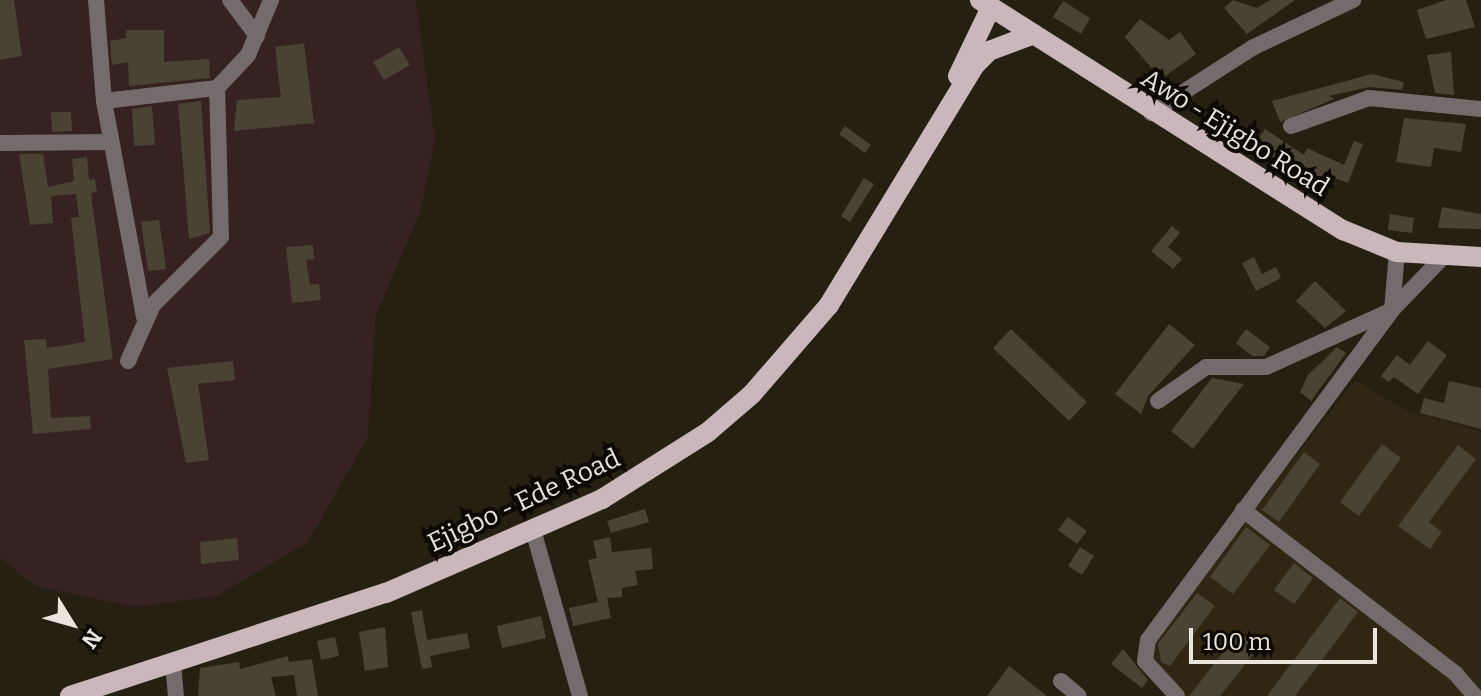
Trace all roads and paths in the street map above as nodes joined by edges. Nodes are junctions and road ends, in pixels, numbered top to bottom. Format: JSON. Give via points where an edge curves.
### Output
{"nodes":[{"id":1,"x":96,"y":0,"type":"edge"},
{"id":2,"x":230,"y":0,"type":"edge"},
{"id":3,"x":271,"y":0,"type":"edge"},
{"id":4,"x":1353,"y":0,"type":"edge"},
{"id":5,"x":994,"y":5,"type":"edge"},
{"id":6,"x":1034,"y":34,"type":"junction"},
{"id":7,"x":257,"y":36,"type":"junction"},
{"id":8,"x":217,"y":88,"type":"junction"},
{"id":9,"x":104,"y":101,"type":"junction"},
{"id":10,"x":1481,"y":109,"type":"edge"},
{"id":11,"x":1151,"y":113,"type":"junction"},
{"id":12,"x":942,"y":117,"type":"junction"},
{"id":13,"x":1291,"y":126,"type":"dead end"},
{"id":14,"x":110,"y":142,"type":"junction"},
{"id":15,"x":0,"y":143,"type":"edge"},
{"id":16,"x":1397,"y":252,"type":"junction"},
{"id":17,"x":1481,"y":257,"type":"edge"},
{"id":18,"x":1442,"y":258,"type":"junction"},
{"id":19,"x":1392,"y":310,"type":"junction"},
{"id":20,"x":144,"y":317,"type":"junction"},
{"id":21,"x":128,"y":361,"type":"dead end"},
{"id":22,"x":1158,"y":401,"type":"dead end"},
{"id":23,"x":1243,"y":510,"type":"junction"},
{"id":24,"x":533,"y":530,"type":"junction"},
{"id":25,"x":173,"y":663,"type":"junction"},
{"id":26,"x":1061,"y":681,"type":"dead end"},
{"id":27,"x":70,"y":696,"type":"edge"},
{"id":28,"x":176,"y":696,"type":"edge"},
{"id":29,"x":580,"y":696,"type":"edge"},
{"id":30,"x":1079,"y":696,"type":"edge"},
{"id":31,"x":1177,"y":696,"type":"edge"},
{"id":32,"x":1475,"y":696,"type":"edge"}],
"edges":[{"from":1,"to":9,"type":"street"},
{"from":2,"to":7,"type":"street"},
{"from":3,"to":7,"type":"street"},
{"from":4,"to":11,"type":"street","via":[[1254,47]]},
{"from":5,"to":6,"type":"main road","name":"Awo - Ejigbo Road"},
{"from":5,"to":12,"type":"main road","name":"Ejigbo - Ede Road"},
{"from":6,"to":11,"type":"main road","name":"Awo - Ejigbo Road"},
{"from":6,"to":12,"type":"main road","name":"Ejigbo - Ede Road","via":[[983,57]]},
{"from":7,"to":8,"type":"street","via":[[237,71]]},
{"from":8,"to":9,"type":"street"},
{"from":8,"to":20,"type":"street","via":[[221,237],[172,279]]},
{"from":9,"to":14,"type":"street"},
{"from":10,"to":13,"type":"street","via":[[1369,98]]},
{"from":11,"to":16,"type":"main road","name":"Awo - Ejigbo Road","via":[[1309,211]]},
{"from":12,"to":24,"type":"main road","name":"Ejigbo - Ede Road","via":[[829,305],[708,432],[602,499]]},
{"from":14,"to":15,"type":"street"},
{"from":14,"to":20,"type":"street"},
{"from":16,"to":18,"type":"main road","name":"Awo - Ejigbo Road"},
{"from":16,"to":19,"type":"street"},
{"from":17,"to":18,"type":"main road","name":"Awo - Ejigbo Road"},
{"from":18,"to":19,"type":"street"},
{"from":19,"to":22,"type":"street","via":[[1266,367],[1206,367]]},
{"from":19,"to":23,"type":"street"},
{"from":20,"to":21,"type":"street"},
{"from":23,"to":31,"type":"street","via":[[1148,640],[1145,661]]},
{"from":23,"to":32,"type":"street","via":[[1444,664]]},
{"from":24,"to":25,"type":"main road","name":"Ejigbo - Ede Road","via":[[386,593]]},
{"from":24,"to":29,"type":"street"},
{"from":25,"to":27,"type":"main road","name":"Ejigbo - Ede Road"},
{"from":25,"to":28,"type":"street"},
{"from":26,"to":30,"type":"street"}]}
